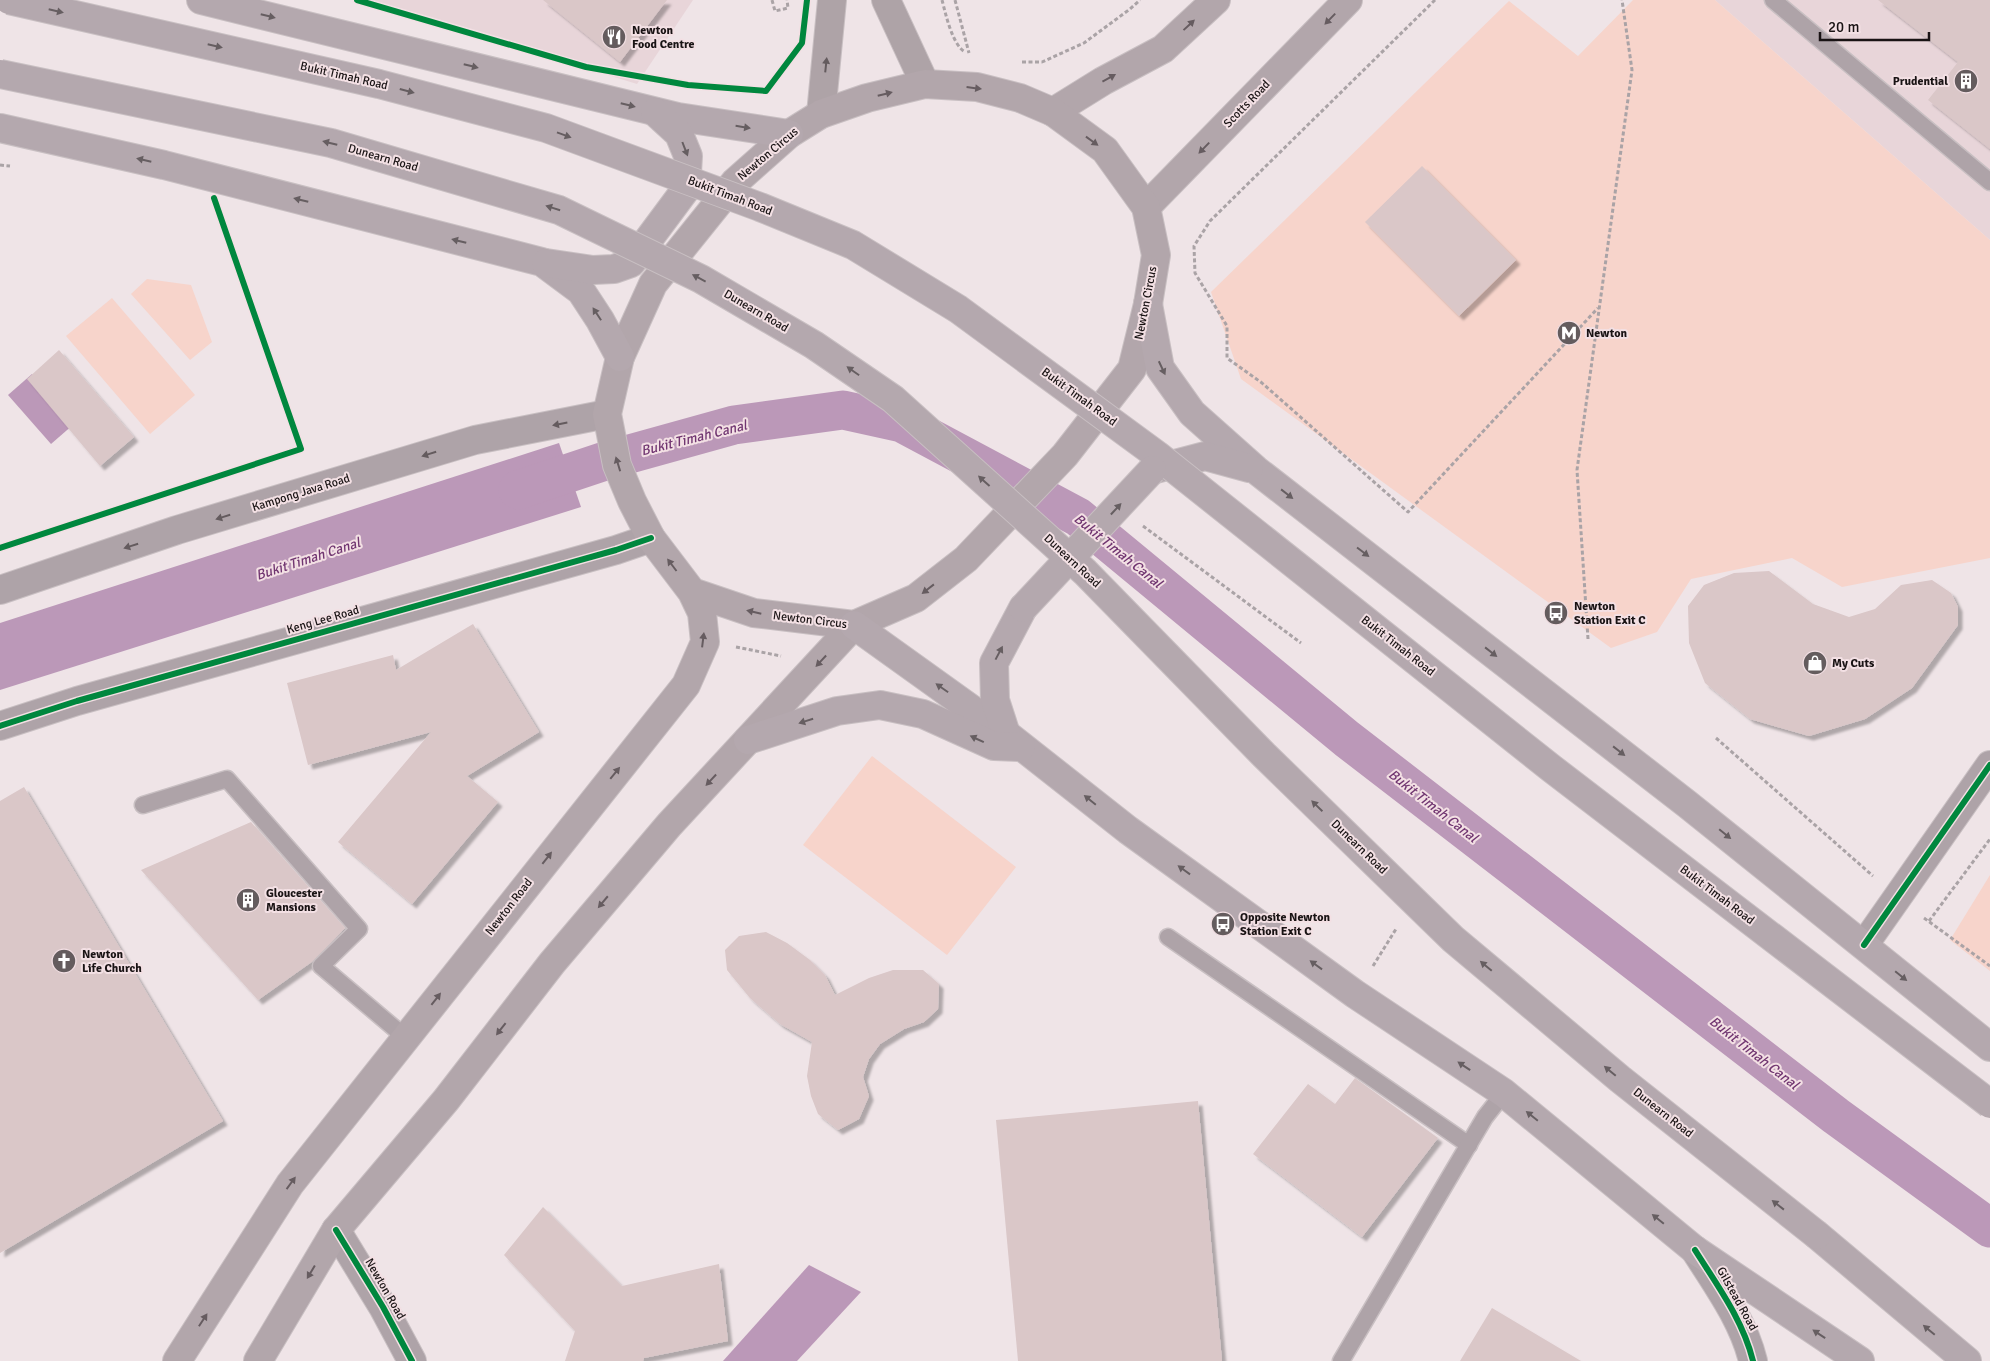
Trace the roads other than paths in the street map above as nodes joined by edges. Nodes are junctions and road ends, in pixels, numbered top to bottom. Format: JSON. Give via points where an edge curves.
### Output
{"nodes":[{"id":1,"x":9,"y":0,"type":"edge"},
{"id":2,"x":201,"y":0,"type":"edge"},
{"id":3,"x":832,"y":0,"type":"edge"},
{"id":4,"x":886,"y":0,"type":"edge"},
{"id":5,"x":1216,"y":0,"type":"edge"},
{"id":6,"x":1348,"y":0,"type":"edge"},
{"id":7,"x":1773,"y":0,"type":"edge"},
{"id":8,"x":0,"y":74,"type":"edge"},
{"id":9,"x":925,"y":84,"type":"junction"},
{"id":10,"x":655,"y":112,"type":"junction"},
{"id":11,"x":1052,"y":112,"type":"junction"},
{"id":12,"x":822,"y":114,"type":"junction"},
{"id":13,"x":0,"y":128,"type":"edge"},
{"id":14,"x":789,"y":134,"type":"junction"},
{"id":15,"x":1990,"y":182,"type":"edge"},
{"id":16,"x":1146,"y":207,"type":"junction"},
{"id":17,"x":542,"y":262,"type":"junction"},
{"id":18,"x":1148,"y":304,"type":"junction"},
{"id":19,"x":620,"y":357,"type":"junction"},
{"id":20,"x":608,"y":420,"type":"junction"},
{"id":21,"x":1256,"y":470,"type":"junction"},
{"id":22,"x":651,"y":538,"type":"junction"},
{"id":23,"x":0,"y":590,"type":"edge"},
{"id":24,"x":692,"y":592,"type":"junction"},
{"id":25,"x":854,"y":625,"type":"junction"},
{"id":26,"x":0,"y":726,"type":"edge"},
{"id":27,"x":748,"y":740,"type":"junction"},
{"id":28,"x":1015,"y":741,"type":"junction"},
{"id":29,"x":1990,"y":765,"type":"edge"},
{"id":30,"x":143,"y":804,"type":"dead end"},
{"id":31,"x":1168,"y":937,"type":"dead end"},
{"id":32,"x":1864,"y":945,"type":"junction"},
{"id":33,"x":406,"y":1038,"type":"junction"},
{"id":34,"x":1990,"y":1046,"type":"edge"},
{"id":35,"x":1504,"y":1093,"type":"junction"},
{"id":36,"x":1990,"y":1104,"type":"edge"},
{"id":37,"x":1469,"y":1145,"type":"junction"},
{"id":38,"x":336,"y":1230,"type":"junction"},
{"id":39,"x":1695,"y":1250,"type":"junction"},
{"id":40,"x":177,"y":1361,"type":"edge"},
{"id":41,"x":258,"y":1361,"type":"edge"},
{"id":42,"x":412,"y":1361,"type":"edge"},
{"id":43,"x":1341,"y":1361,"type":"edge"},
{"id":44,"x":1752,"y":1361,"type":"edge"},
{"id":45,"x":1860,"y":1361,"type":"edge"},
{"id":46,"x":1967,"y":1361,"type":"edge"}],
"edges":[{"from":1,"to":36,"type":"highway","name":"Bukit Timah Road","one_way":true,"bridge":true,"via":[[379,84],[546,128],[853,245],[958,309],[1157,455],[1551,768]]},
{"from":2,"to":10,"type":"highway","one_way":true},
{"from":12,"to":3,"type":"main road","one_way":true},
{"from":4,"to":9,"type":"main road"},
{"from":11,"to":5,"type":"main road","one_way":true,"via":[[1163,49]]},
{"from":6,"to":16,"type":"main road","name":"Scotts Road","one_way":true},
{"from":7,"to":15,"type":"lane"},
{"from":46,"to":8,"type":"highway","name":"Dunearn Road","one_way":true,"bridge":true,"via":[[1817,1235],[1620,1079],[1454,939],[1264,755],[1085,572],[893,399],[814,344],[701,279],[559,210],[331,143]]},
{"from":9,"to":11,"type":"main road","name":"Newton Circus","one_way":true,"via":[[977,87],[1020,98]]},
{"from":12,"to":9,"type":"main road","name":"Newton Circus","one_way":true,"via":[[867,98]]},
{"from":10,"to":14,"type":"highway","one_way":true},
{"from":10,"to":17,"type":"highway","one_way":true,"via":[[679,134],[688,156],[686,189],[631,263],[593,270]]},
{"from":11,"to":16,"type":"main road","name":"Newton Circus","one_way":true,"via":[[1105,150]]},
{"from":12,"to":14,"type":"main road","name":"Newton Circus"},
{"from":17,"to":13,"type":"highway","one_way":true,"via":[[164,165]]},
{"from":14,"to":19,"type":"main road","name":"Newton Circus","via":[[735,182],[654,284]]},
{"from":16,"to":18,"type":"main road","name":"Newton Circus","via":[[1156,255]]},
{"from":19,"to":17,"type":"highway","one_way":true,"via":[[581,292]]},
{"from":18,"to":21,"type":"highway","one_way":true,"via":[[1160,368],[1192,413]]},
{"from":18,"to":25,"type":"main road","name":"Newton Circus","one_way":true,"via":[[1132,369],[1065,455],[966,558],[916,598]]},
{"from":19,"to":20,"type":"main road","name":"Newton Circus"},
{"from":22,"to":20,"type":"main road","name":"Newton Circus","one_way":true,"via":[[618,465]]},
{"from":20,"to":23,"type":"street","name":"Kampong Java Road","one_way":true,"via":[[475,440],[177,530]]},
{"from":28,"to":21,"type":"highway","one_way":true,"bridge":true,"via":[[995,700],[994,663],[1023,608],[1152,470],[1206,456]]},
{"from":21,"to":32,"type":"highway","one_way":true},
{"from":24,"to":22,"type":"main road","name":"Newton Circus","one_way":true},
{"from":22,"to":26,"type":"street","name":"Keng Lee Road","via":[[77,701]]},
{"from":25,"to":24,"type":"main road","name":"Newton Circus","one_way":true,"via":[[754,613]]},
{"from":33,"to":24,"type":"main road","name":"Newton Road","one_way":true,"via":[[686,685],[705,642],[702,613]]},
{"from":25,"to":27,"type":"main road","one_way":true},
{"from":28,"to":25,"type":"highway","one_way":true},
{"from":28,"to":27,"type":"highway","one_way":true,"via":[[994,746],[923,714],[880,705],[837,711]]},
{"from":27,"to":38,"type":"main road","one_way":true,"via":[[669,825],[552,963],[446,1100]]},
{"from":35,"to":28,"type":"highway","one_way":true,"via":[[1355,994],[1128,830]]},
{"from":29,"to":32,"type":"street"},
{"from":30,"to":33,"type":"lane","via":[[227,779],[358,929],[321,966]]},
{"from":31,"to":37,"type":"lane"},
{"from":32,"to":34,"type":"highway","one_way":true},
{"from":40,"to":33,"type":"main road","name":"Newton Road","one_way":true,"via":[[290,1184]]},
{"from":35,"to":37,"type":"lane"},
{"from":39,"to":35,"type":"highway","one_way":true},
{"from":37,"to":43,"type":"lane"},
{"from":38,"to":41,"type":"main road","one_way":true},
{"from":38,"to":42,"type":"street","name":"Newton Road"},
{"from":39,"to":44,"type":"street","name":"Gilstead Road","via":[[1736,1316],[1749,1345]]},
{"from":45,"to":39,"type":"highway","one_way":true}]}
